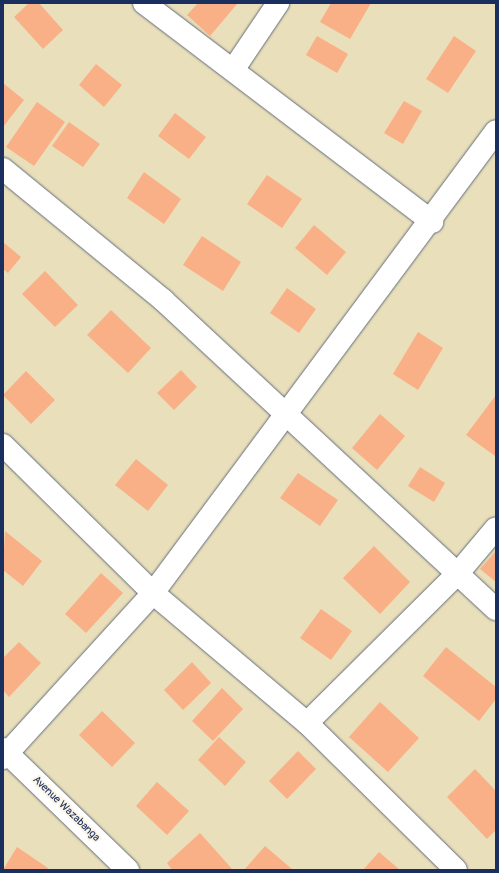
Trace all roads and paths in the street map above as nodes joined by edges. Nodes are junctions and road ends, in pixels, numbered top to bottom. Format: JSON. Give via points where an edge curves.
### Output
{"nodes":[{"id":1,"x":144,"y":3,"type":"edge"},
{"id":2,"x":278,"y":3,"type":"edge"},
{"id":3,"x":233,"y":70,"type":"junction"},
{"id":4,"x":496,"y":131,"type":"edge"},
{"id":5,"x":3,"y":169,"type":"edge"},
{"id":6,"x":432,"y":222,"type":"junction"},
{"id":7,"x":287,"y":416,"type":"junction"},
{"id":8,"x":3,"y":445,"type":"edge"},
{"id":9,"x":496,"y":528,"type":"edge"},
{"id":10,"x":459,"y":572,"type":"junction"},
{"id":11,"x":153,"y":593,"type":"junction"},
{"id":12,"x":496,"y":609,"type":"edge"},
{"id":13,"x":307,"y":723,"type":"junction"},
{"id":14,"x":4,"y":753,"type":"edge"},
{"id":15,"x":128,"y":870,"type":"edge"},
{"id":16,"x":456,"y":870,"type":"edge"}],
"edges":[{"from":1,"to":3,"type":"street"},
{"from":2,"to":3,"type":"street"},
{"from":3,"to":6,"type":"street"},
{"from":4,"to":6,"type":"street"},
{"from":5,"to":7,"type":"street","via":[[163,300]]},
{"from":6,"to":7,"type":"street"},
{"from":7,"to":10,"type":"street"},
{"from":7,"to":11,"type":"street"},
{"from":8,"to":11,"type":"street"},
{"from":9,"to":10,"type":"street"},
{"from":10,"to":12,"type":"street"},
{"from":10,"to":13,"type":"street"},
{"from":11,"to":13,"type":"street"},
{"from":11,"to":14,"type":"street"},
{"from":13,"to":16,"type":"street"},
{"from":14,"to":15,"type":"street","name":"Avenue Wazabanga"}]}
